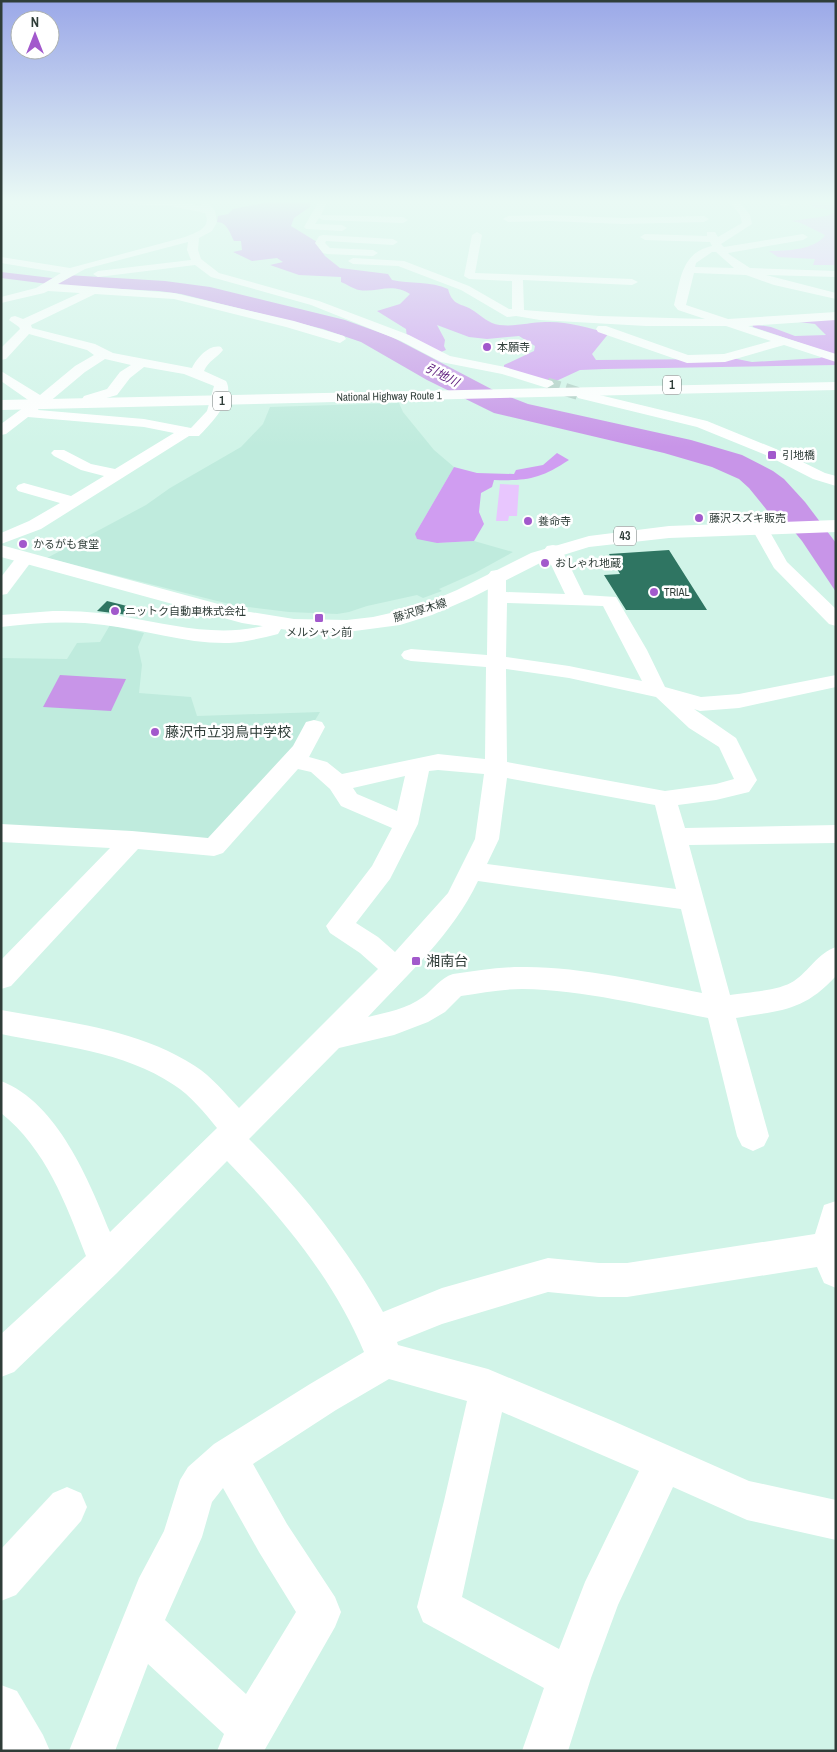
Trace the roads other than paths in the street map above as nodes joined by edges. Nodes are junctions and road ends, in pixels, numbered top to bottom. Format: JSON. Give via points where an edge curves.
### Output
{"nodes":[{"id":1,"x":53,"y":283,"type":"edge"},
{"id":2,"x":241,"y":283,"type":"edge"},
{"id":3,"x":452,"y":283,"type":"edge"},
{"id":4,"x":517,"y":283,"type":"edge"},
{"id":5,"x":563,"y":283,"type":"edge"},
{"id":6,"x":631,"y":283,"type":"edge"},
{"id":7,"x":685,"y":283,"type":"edge"},
{"id":8,"x":779,"y":283,"type":"edge"},
{"id":9,"x":46,"y":287,"type":"junction"},
{"id":10,"x":95,"y":291,"type":"junction"},
{"id":11,"x":563,"y":294,"type":"dead end"},
{"id":12,"x":632,"y":295,"type":"dead end"},
{"id":13,"x":836,"y":296,"type":"edge"},
{"id":14,"x":1,"y":300,"type":"edge"},
{"id":15,"x":518,"y":311,"type":"junction"},
{"id":16,"x":3,"y":312,"type":"edge"},
{"id":17,"x":836,"y":316,"type":"edge"},
{"id":18,"x":590,"y":319,"type":"junction"},
{"id":19,"x":730,"y":323,"type":"junction"},
{"id":20,"x":25,"y":327,"type":"junction"},
{"id":21,"x":340,"y":339,"type":"dead end"},
{"id":22,"x":784,"y":341,"type":"junction"},
{"id":23,"x":217,"y":350,"type":"dead end"},
{"id":24,"x":104,"y":354,"type":"junction"},
{"id":25,"x":1,"y":356,"type":"edge"},
{"id":26,"x":836,"y":358,"type":"edge"},
{"id":27,"x":141,"y":363,"type":"junction"},
{"id":28,"x":197,"y":372,"type":"junction"},
{"id":29,"x":1,"y":375,"type":"edge"},
{"id":30,"x":836,"y":382,"type":"edge"},
{"id":31,"x":547,"y":384,"type":"tunnel mouth"},
{"id":32,"x":836,"y":386,"type":"edge"},
{"id":33,"x":1,"y":387,"type":"edge"},
{"id":34,"x":19,"y":387,"type":"junction"},
{"id":35,"x":116,"y":389,"type":"junction"},
{"id":36,"x":513,"y":391,"type":"junction"},
{"id":37,"x":583,"y":395,"type":"tunnel mouth"},
{"id":38,"x":129,"y":398,"type":"junction"},
{"id":39,"x":219,"y":398,"type":"junction"},
{"id":40,"x":89,"y":399,"type":"junction"},
{"id":41,"x":1,"y":401,"type":"edge"},
{"id":42,"x":36,"y":404,"type":"junction"},
{"id":43,"x":1,"y":405,"type":"edge"},
{"id":44,"x":1,"y":431,"type":"edge"},
{"id":45,"x":186,"y":432,"type":"junction"},
{"id":46,"x":59,"y":453,"type":"dead end"},
{"id":47,"x":117,"y":474,"type":"junction"},
{"id":48,"x":836,"y":481,"type":"edge"},
{"id":49,"x":24,"y":488,"type":"dead end"},
{"id":50,"x":73,"y":502,"type":"junction"},
{"id":51,"x":833,"y":526,"type":"edge"},
{"id":52,"x":760,"y":529,"type":"junction"},
{"id":53,"x":1,"y":539,"type":"edge"},
{"id":54,"x":553,"y":550,"type":"junction"},
{"id":55,"x":1,"y":551,"type":"edge"},
{"id":56,"x":25,"y":558,"type":"junction"},
{"id":57,"x":497,"y":586,"type":"junction"},
{"id":58,"x":1,"y":590,"type":"edge"},
{"id":59,"x":578,"y":601,"type":"junction"},
{"id":60,"x":836,"y":620,"type":"edge"},
{"id":61,"x":1,"y":621,"type":"edge"},
{"id":62,"x":274,"y":624,"type":"junction"},
{"id":63,"x":411,"y":655,"type":"dead end"},
{"id":64,"x":496,"y":662,"type":"junction"},
{"id":65,"x":836,"y":681,"type":"edge"},
{"id":66,"x":660,"y":692,"type":"junction"},
{"id":67,"x":314,"y":727,"type":"dead end"},
{"id":68,"x":293,"y":760,"type":"junction"},
{"id":69,"x":419,"y":766,"type":"junction"},
{"id":70,"x":496,"y":768,"type":"junction"},
{"id":71,"x":338,"y":783,"type":"junction"},
{"id":72,"x":665,"y":799,"type":"junction"},
{"id":73,"x":406,"y":824,"type":"junction"},
{"id":74,"x":1,"y":833,"type":"edge"},
{"id":75,"x":836,"y":834,"type":"edge"},
{"id":76,"x":675,"y":837,"type":"junction"},
{"id":77,"x":132,"y":840,"type":"junction"},
{"id":78,"x":472,"y":871,"type":"junction"},
{"id":79,"x":692,"y":901,"type":"junction"},
{"id":80,"x":836,"y":958,"type":"edge"},
{"id":81,"x":396,"y":968,"type":"junction"},
{"id":82,"x":1,"y":978,"type":"edge"},
{"id":83,"x":720,"y":1009,"type":"junction"},
{"id":84,"x":1,"y":1022,"type":"edge"},
{"id":85,"x":330,"y":1038,"type":"junction"},
{"id":86,"x":1,"y":1096,"type":"edge"},
{"id":87,"x":232,"y":1134,"type":"junction"},
{"id":88,"x":753,"y":1136,"type":"dead end"},
{"id":89,"x":833,"y":1246,"type":"edge"},
{"id":90,"x":105,"y":1261,"type":"junction"},
{"id":91,"x":381,"y":1347,"type":"junction"},
{"id":92,"x":1,"y":1359,"type":"edge"},
{"id":93,"x":488,"y":1388,"type":"junction"},
{"id":94,"x":228,"y":1458,"type":"junction"},
{"id":95,"x":664,"y":1462,"type":"junction"},
{"id":96,"x":67,"y":1506,"type":"dead end"},
{"id":97,"x":836,"y":1520,"type":"edge"},
{"id":98,"x":1,"y":1580,"type":"edge"},
{"id":99,"x":140,"y":1627,"type":"junction"},
{"id":100,"x":569,"y":1678,"type":"junction"},
{"id":101,"x":1,"y":1707,"type":"edge"},
{"id":102,"x":245,"y":1739,"type":"edge"},
{"id":103,"x":28,"y":1751,"type":"edge"},
{"id":104,"x":92,"y":1751,"type":"edge"},
{"id":105,"x":545,"y":1751,"type":"edge"}],
"edges":[{"from":1,"to":9,"type":"street"},
{"from":2,"to":31,"type":"street","via":[[308,301],[405,338],[446,359],[505,371]]},
{"from":3,"to":15,"type":"street","via":[[506,313]]},
{"from":4,"to":15,"type":"street"},
{"from":5,"to":11,"type":"street"},
{"from":6,"to":12,"type":"street"},
{"from":7,"to":19,"type":"street","via":[[677,308]]},
{"from":8,"to":13,"type":"street"},
{"from":9,"to":10,"type":"street"},
{"from":9,"to":14,"type":"street","via":[[32,294]]},
{"from":10,"to":20,"type":"street"},
{"from":10,"to":21,"type":"street","via":[[139,292],[195,300]]},
{"from":15,"to":18,"type":"street","via":[[536,316]]},
{"from":16,"to":20,"type":"street"},
{"from":17,"to":19,"type":"street"},
{"from":18,"to":19,"type":"street","via":[[636,317]]},
{"from":18,"to":22,"type":"street","via":[[591,326],[687,359],[725,358]]},
{"from":19,"to":22,"type":"street"},
{"from":20,"to":24,"type":"street","via":[[91,346]]},
{"from":20,"to":25,"type":"street"},
{"from":22,"to":26,"type":"street"},
{"from":23,"to":28,"type":"street","via":[[202,361]]},
{"from":24,"to":27,"type":"street"},
{"from":24,"to":42,"type":"street"},
{"from":27,"to":28,"type":"street"},
{"from":27,"to":35,"type":"street"},
{"from":28,"to":39,"type":"street","via":[[221,384]]},
{"from":29,"to":34,"type":"street"},
{"from":30,"to":36,"type":"main road","name":"National Highway Route 1","number":"1"},
{"from":32,"to":36,"type":"main road","name":"National Highway Route 1","number":"1"},
{"from":33,"to":34,"type":"street"},
{"from":34,"to":42,"type":"street"},
{"from":35,"to":38,"type":"street","via":[[119,395]]},
{"from":35,"to":40,"type":"street","via":[[107,395]]},
{"from":36,"to":39,"type":"main road","name":"National Highway Route 1","number":"1"},
{"from":37,"to":48,"type":"street","via":[[702,424],[771,452],[813,474]]},
{"from":38,"to":39,"type":"main road","name":"National Highway Route 1","number":"1"},
{"from":38,"to":40,"type":"main road","name":"National Highway Route 1","number":"1"},
{"from":39,"to":42,"type":"main road","name":"National Highway Route 1","number":"1"},
{"from":39,"to":45,"type":"street","via":[[214,412],[196,431]]},
{"from":40,"to":42,"type":"main road","name":"National Highway Route 1","number":"1"},
{"from":41,"to":42,"type":"main road","name":"National Highway Route 1","number":"1"},
{"from":42,"to":43,"type":"main road","name":"National Highway Route 1","number":"1"},
{"from":42,"to":44,"type":"street"},
{"from":42,"to":45,"type":"street"},
{"from":45,"to":47,"type":"street"},
{"from":46,"to":47,"type":"street","via":[[86,467]]},
{"from":47,"to":50,"type":"street"},
{"from":49,"to":50,"type":"street"},
{"from":50,"to":53,"type":"street","via":[[34,525]]},
{"from":51,"to":52,"type":"main road","name":"藤沢厚木線","number":"43"},
{"from":52,"to":54,"type":"main road","name":"藤沢厚木線","number":"43","via":[[608,537]]},
{"from":52,"to":60,"type":"street","via":[[780,564]]},
{"from":54,"to":57,"type":"main road","name":"藤沢厚木線","number":"43","via":[[525,561]]},
{"from":54,"to":59,"type":"street"},
{"from":55,"to":56,"type":"main road","name":"藤沢厚木線","number":"43"},
{"from":56,"to":58,"type":"street"},
{"from":56,"to":62,"type":"main road","name":"藤沢厚木線","number":"43"},
{"from":57,"to":59,"type":"street"},
{"from":57,"to":62,"type":"main road","name":"藤沢厚木線","number":"43","via":[[404,616],[357,625]]},
{"from":57,"to":64,"type":"street"},
{"from":59,"to":66,"type":"street","via":[[609,601]]},
{"from":61,"to":62,"type":"street","via":[[104,619],[199,637],[258,634],[271,630]]},
{"from":63,"to":64,"type":"street"},
{"from":64,"to":66,"type":"street","via":[[569,672]]},
{"from":64,"to":70,"type":"street"},
{"from":65,"to":66,"type":"street","via":[[739,701],[705,704]]},
{"from":66,"to":72,"type":"street","via":[[697,723],[728,743],[746,780],[741,786],[716,792]]},
{"from":67,"to":68,"type":"street"},
{"from":68,"to":71,"type":"street","via":[[319,767]]},
{"from":68,"to":77,"type":"street","via":[[214,848]]},
{"from":69,"to":70,"type":"street","via":[[438,762]]},
{"from":69,"to":71,"type":"street"},
{"from":69,"to":73,"type":"street"},
{"from":70,"to":72,"type":"street"},
{"from":70,"to":78,"type":"street","via":[[494,804],[487,839]]},
{"from":71,"to":73,"type":"street","via":[[349,800]]},
{"from":72,"to":76,"type":"street"},
{"from":73,"to":81,"type":"street","via":[[381,872],[339,926]]},
{"from":74,"to":77,"type":"street"},
{"from":75,"to":76,"type":"street"},
{"from":76,"to":79,"type":"street"},
{"from":77,"to":82,"type":"street"},
{"from":78,"to":79,"type":"street"},
{"from":78,"to":81,"type":"street","via":[[456,899]]},
{"from":79,"to":83,"type":"street"},
{"from":80,"to":83,"type":"street","via":[[800,993]]},
{"from":81,"to":85,"type":"street"},
{"from":83,"to":85,"type":"street","via":[[590,984],[520,978],[453,985],[428,1010]]},
{"from":83,"to":88,"type":"street"},
{"from":84,"to":87,"type":"street","via":[[125,1049],[182,1073],[204,1090]]},
{"from":85,"to":87,"type":"street"},
{"from":86,"to":90,"type":"street","via":[[36,1126],[64,1166]]},
{"from":87,"to":90,"type":"street"},
{"from":87,"to":91,"type":"street","via":[[332,1261]]},
{"from":89,"to":91,"type":"street","via":[[627,1280],[548,1275],[442,1306]]},
{"from":90,"to":92,"type":"street"},
{"from":91,"to":93,"type":"street"},
{"from":91,"to":94,"type":"street","via":[[323,1397]]},
{"from":93,"to":95,"type":"street"},
{"from":93,"to":100,"type":"street","via":[[438,1607]]},
{"from":94,"to":99,"type":"street","via":[[202,1481],[194,1494],[182,1537]]},
{"from":94,"to":102,"type":"street","via":[[320,1612]]},
{"from":95,"to":97,"type":"street","via":[[747,1500]]},
{"from":95,"to":100,"type":"street","via":[[600,1597]]},
{"from":96,"to":98,"type":"street"},
{"from":99,"to":102,"type":"street"},
{"from":99,"to":104,"type":"street"},
{"from":100,"to":105,"type":"street"},
{"from":101,"to":103,"type":"street"}]}
